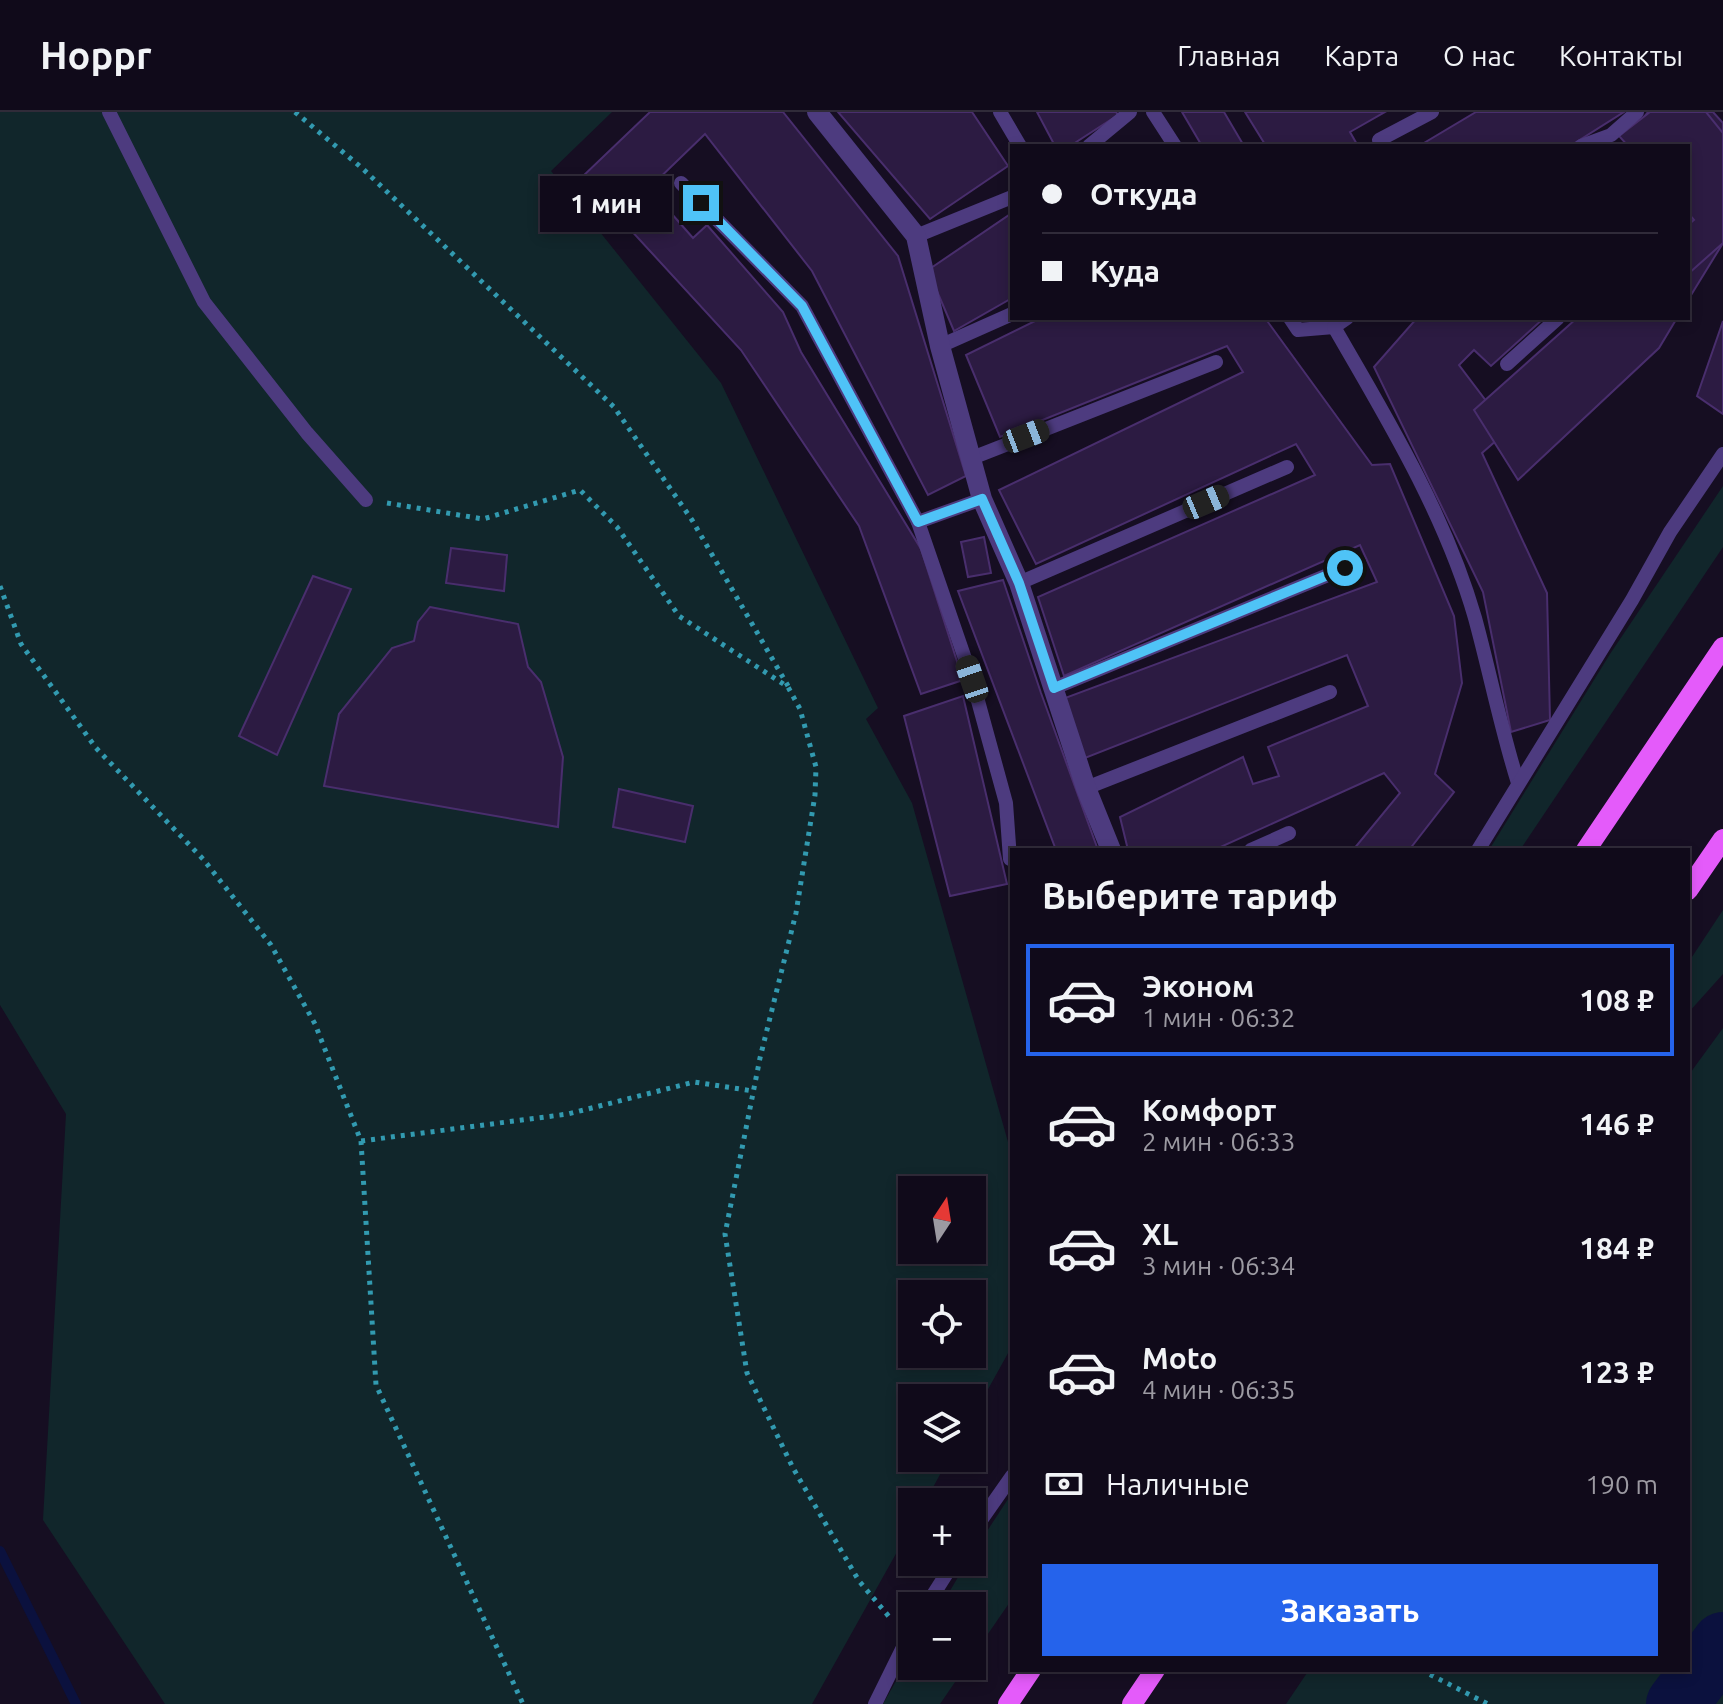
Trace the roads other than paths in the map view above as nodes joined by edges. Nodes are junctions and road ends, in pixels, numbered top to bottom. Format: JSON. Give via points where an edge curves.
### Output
{"nodes":[{"id":1,"x":109,"y":112,"type":"edge"},
{"id":2,"x":817,"y":112,"type":"edge"},
{"id":3,"x":1000,"y":112,"type":"edge"},
{"id":4,"x":1130,"y":112,"type":"edge"},
{"id":5,"x":1153,"y":112,"type":"edge"},
{"id":6,"x":1432,"y":112,"type":"edge"},
{"id":7,"x":1637,"y":112,"type":"edge"},
{"id":8,"x":1615,"y":140,"type":"edge"},
{"id":9,"x":1019,"y":144,"type":"edge"},
{"id":10,"x":1091,"y":144,"type":"edge"},
{"id":11,"x":1174,"y":144,"type":"edge"},
{"id":12,"x":1382,"y":144,"type":"edge"},
{"id":13,"x":1592,"y":144,"type":"edge"},
{"id":14,"x":681,"y":183,"type":"dead end"},
{"id":15,"x":1010,"y":198,"type":"edge"},
{"id":16,"x":916,"y":236,"type":"junction"},
{"id":17,"x":1010,"y":315,"type":"edge"},
{"id":18,"x":1291,"y":320,"type":"edge"},
{"id":19,"x":1556,"y":320,"type":"edge"},
{"id":20,"x":1340,"y":322,"type":"edge"},
{"id":21,"x":940,"y":346,"type":"junction"},
{"id":22,"x":1216,"y":362,"type":"dead end"},
{"id":23,"x":1507,"y":364,"type":"dead end"},
{"id":24,"x":1723,"y":454,"type":"edge"},
{"id":25,"x":972,"y":458,"type":"junction"},
{"id":26,"x":1287,"y":467,"type":"dead end"},
{"id":27,"x":982,"y":499,"type":"junction"},
{"id":28,"x":366,"y":500,"type":"road end"},
{"id":29,"x":918,"y":522,"type":"junction"},
{"id":30,"x":1345,"y":568,"type":"dead end"},
{"id":31,"x":1019,"y":583,"type":"junction"},
{"id":32,"x":1723,"y":647,"type":"edge"},
{"id":33,"x":1054,"y":688,"type":"junction"},
{"id":34,"x":1330,"y":692,"type":"dead end"},
{"id":35,"x":1518,"y":783,"type":"junction"},
{"id":36,"x":1086,"y":788,"type":"junction"},
{"id":37,"x":1289,"y":833,"type":"dead end"},
{"id":38,"x":1723,"y":839,"type":"edge"},
{"id":39,"x":1110,"y":848,"type":"edge"},
{"id":40,"x":1255,"y":848,"type":"edge"},
{"id":41,"x":1479,"y":848,"type":"edge"},
{"id":42,"x":1587,"y":848,"type":"edge"},
{"id":43,"x":1010,"y":859,"type":"dead end"},
{"id":44,"x":1690,"y":887,"type":"edge"},
{"id":45,"x":1010,"y":1479,"type":"edge"},
{"id":46,"x":986,"y":1513,"type":"edge"},
{"id":47,"x":898,"y":1657,"type":"edge"},
{"id":48,"x":1030,"y":1672,"type":"edge"},
{"id":49,"x":1154,"y":1672,"type":"edge"},
{"id":50,"x":875,"y":1704,"type":"edge"},
{"id":51,"x":1008,"y":1704,"type":"edge"},
{"id":52,"x":1132,"y":1704,"type":"edge"}],
"edges":[{"from":1,"to":28,"type":"lane","via":[[204,302]]},
{"from":2,"to":16,"type":"street"},
{"from":3,"to":9,"type":"lane"},
{"from":4,"to":10,"type":"lane"},
{"from":5,"to":11,"type":"lane"},
{"from":6,"to":12,"type":"lane","via":[[1379,140]]},
{"from":7,"to":8,"type":"lane"},
{"from":8,"to":13,"type":"lane"},
{"from":14,"to":29,"type":"lane","via":[[802,306]]},
{"from":15,"to":16,"type":"lane"},
{"from":16,"to":21,"type":"street"},
{"from":17,"to":21,"type":"lane"},
{"from":18,"to":20,"type":"lane","via":[[1298,330]]},
{"from":19,"to":23,"type":"lane"},
{"from":20,"to":35,"type":"lane","via":[[1441,528],[1474,616]]},
{"from":21,"to":25,"type":"street"},
{"from":22,"to":25,"type":"lane"},
{"from":24,"to":35,"type":"lane"},
{"from":25,"to":27,"type":"street"},
{"from":26,"to":31,"type":"lane"},
{"from":27,"to":29,"type":"lane"},
{"from":27,"to":31,"type":"street"},
{"from":29,"to":43,"type":"lane","via":[[972,679],[1006,803]]},
{"from":30,"to":33,"type":"lane"},
{"from":31,"to":33,"type":"street"},
{"from":32,"to":42,"type":"main road"},
{"from":33,"to":36,"type":"street"},
{"from":34,"to":36,"type":"lane"},
{"from":35,"to":41,"type":"lane"},
{"from":36,"to":39,"type":"street"},
{"from":37,"to":40,"type":"lane"},
{"from":38,"to":44,"type":"main road"},
{"from":45,"to":46,"type":"lane"},
{"from":47,"to":50,"type":"lane"},
{"from":48,"to":51,"type":"main road"},
{"from":49,"to":52,"type":"main road"}]}
